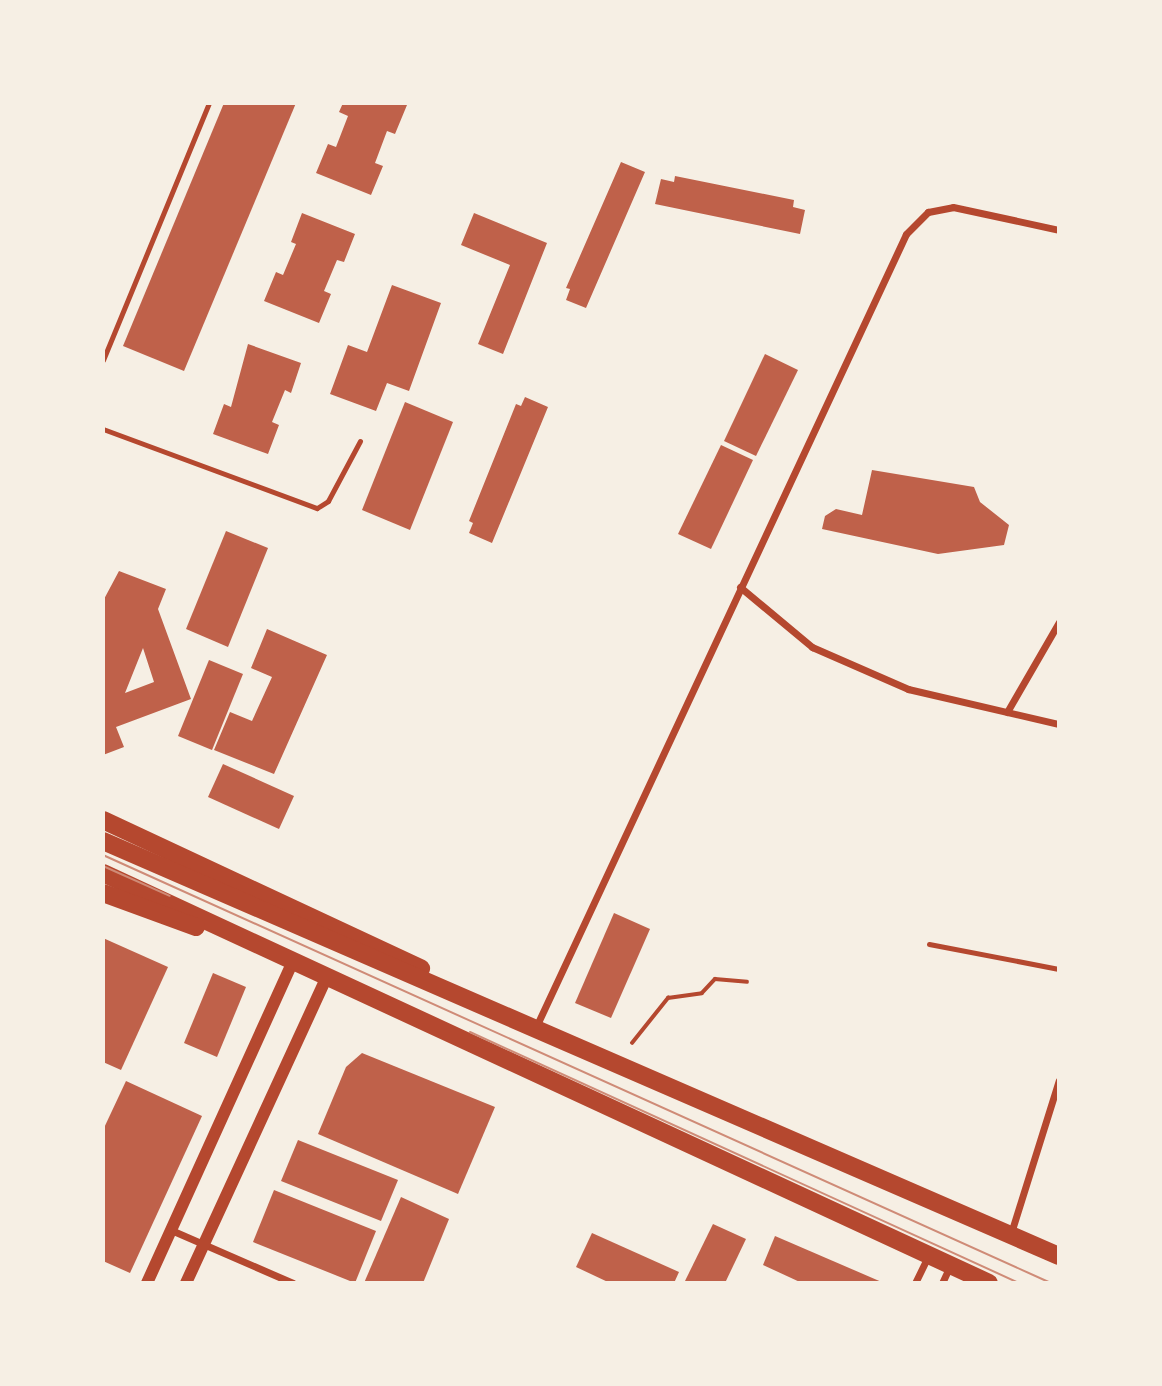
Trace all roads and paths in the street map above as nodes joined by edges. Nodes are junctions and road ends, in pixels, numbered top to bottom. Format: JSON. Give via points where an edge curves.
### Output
{"nodes":[{"id":1,"x":209,"y":103,"type":"edge"},
{"id":2,"x":1059,"y":230,"type":"edge"},
{"id":3,"x":103,"y":360,"type":"edge"},
{"id":4,"x":103,"y":429,"type":"edge"},
{"id":5,"x":360,"y":441,"type":"dead end"},
{"id":6,"x":740,"y":587,"type":"junction"},
{"id":7,"x":1059,"y":622,"type":"edge"},
{"id":8,"x":1007,"y":712,"type":"junction"},
{"id":9,"x":1059,"y":724,"type":"edge"},
{"id":10,"x":103,"y":820,"type":"edge"},
{"id":11,"x":103,"y":841,"type":"edge"},
{"id":12,"x":103,"y":873,"type":"edge"},
{"id":13,"x":103,"y":893,"type":"edge"},
{"id":14,"x":929,"y":944,"type":"dead end"},
{"id":15,"x":266,"y":949,"type":"junction"},
{"id":16,"x":293,"y":961,"type":"junction"},
{"id":17,"x":1059,"y":969,"type":"edge"},
{"id":18,"x":327,"y":977,"type":"junction"},
{"id":19,"x":747,"y":982,"type":"dead end"},
{"id":20,"x":479,"y":1007,"type":"junction"},
{"id":21,"x":534,"y":1030,"type":"junction"},
{"id":22,"x":632,"y":1043,"type":"dead end"},
{"id":23,"x":1059,"y":1080,"type":"edge"},
{"id":24,"x":171,"y":1230,"type":"junction"},
{"id":25,"x":1010,"y":1236,"type":"junction"},
{"id":26,"x":204,"y":1243,"type":"junction"},
{"id":27,"x":928,"y":1256,"type":"junction"},
{"id":28,"x":1059,"y":1256,"type":"edge"},
{"id":29,"x":950,"y":1266,"type":"junction"},
{"id":30,"x":147,"y":1283,"type":"edge"},
{"id":31,"x":186,"y":1283,"type":"edge"},
{"id":32,"x":293,"y":1283,"type":"edge"},
{"id":33,"x":915,"y":1283,"type":"edge"},
{"id":34,"x":942,"y":1283,"type":"edge"},
{"id":35,"x":989,"y":1283,"type":"edge"}],
"edges":[{"from":1,"to":3,"type":"lane"},
{"from":2,"to":6,"type":"street","via":[[953,207],[928,212],[906,234]]},
{"from":4,"to":5,"type":"lane","via":[[317,508],[328,501]]},
{"from":6,"to":8,"type":"street","via":[[812,647],[908,689]]},
{"from":6,"to":21,"type":"street"},
{"from":7,"to":8,"type":"street"},
{"from":8,"to":9,"type":"street"},
{"from":10,"to":20,"type":"main road","via":[[438,977]]},
{"from":11,"to":20,"type":"main road"},
{"from":12,"to":15,"type":"main road"},
{"from":13,"to":15,"type":"main road"},
{"from":14,"to":17,"type":"lane"},
{"from":15,"to":16,"type":"main road"},
{"from":16,"to":18,"type":"main road"},
{"from":16,"to":24,"type":"street"},
{"from":18,"to":26,"type":"street"},
{"from":18,"to":27,"type":"main road"},
{"from":19,"to":22,"type":"path","via":[[715,979],[702,993],[668,998]]},
{"from":20,"to":21,"type":"main road"},
{"from":21,"to":25,"type":"main road"},
{"from":23,"to":25,"type":"street"},
{"from":24,"to":26,"type":"street"},
{"from":24,"to":30,"type":"street"},
{"from":25,"to":28,"type":"main road"},
{"from":26,"to":31,"type":"street"},
{"from":26,"to":32,"type":"street"},
{"from":27,"to":29,"type":"main road"},
{"from":27,"to":33,"type":"street"},
{"from":29,"to":34,"type":"street"},
{"from":29,"to":35,"type":"main road"}]}
